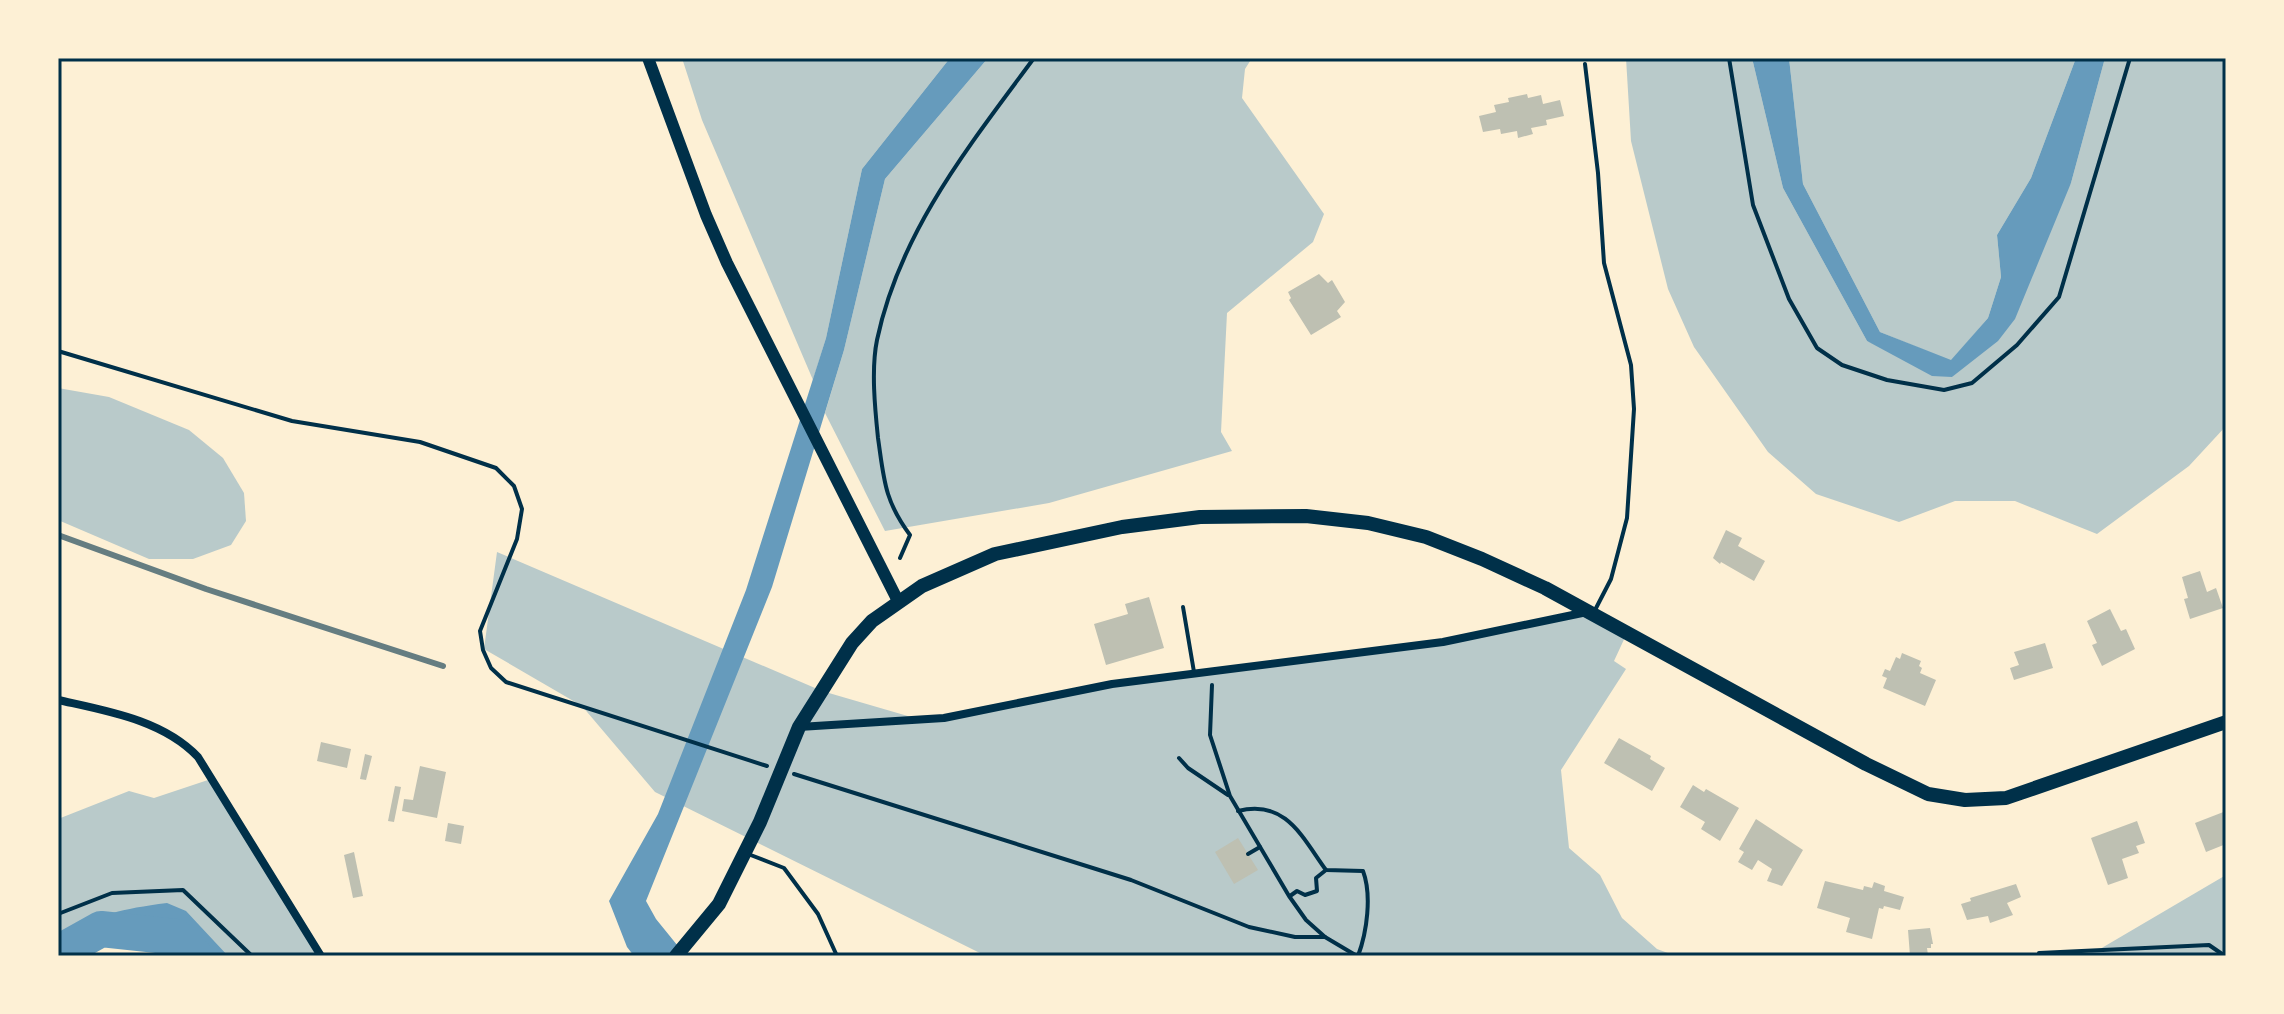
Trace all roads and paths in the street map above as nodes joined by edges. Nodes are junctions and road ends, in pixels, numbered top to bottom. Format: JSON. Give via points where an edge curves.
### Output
{"nodes":[{"id":1,"x":648,"y":58,"type":"edge"},
{"id":2,"x":1034,"y":58,"type":"edge"},
{"id":3,"x":1729,"y":58,"type":"edge"},
{"id":4,"x":2130,"y":58,"type":"edge"},
{"id":5,"x":1585,"y":64,"type":"dead end"},
{"id":6,"x":58,"y":351,"type":"edge"},
{"id":7,"x":900,"y":558,"type":"dead end"},
{"id":8,"x":898,"y":601,"type":"junction"},
{"id":9,"x":1183,"y":607,"type":"dead end"},
{"id":10,"x":1590,"y":613,"type":"junction"},
{"id":11,"x":1211,"y":672,"type":"junction"},
{"id":12,"x":1194,"y":674,"type":"junction"},
{"id":13,"x":58,"y":700,"type":"edge"},
{"id":14,"x":2226,"y":722,"type":"edge"},
{"id":15,"x":799,"y":727,"type":"junction"},
{"id":16,"x":1179,"y":758,"type":"dead end"},
{"id":17,"x":769,"y":767,"type":"dead end"},
{"id":18,"x":784,"y":771,"type":"dead end"},
{"id":19,"x":1230,"y":796,"type":"junction"},
{"id":20,"x":1238,"y":811,"type":"junction"},
{"id":21,"x":1260,"y":847,"type":"junction"},
{"id":22,"x":746,"y":853,"type":"junction"},
{"id":23,"x":1248,"y":854,"type":"dead end"},
{"id":24,"x":1326,"y":870,"type":"junction"},
{"id":25,"x":1289,"y":896,"type":"junction"},
{"id":26,"x":58,"y":914,"type":"edge"},
{"id":27,"x":1325,"y":937,"type":"junction"},
{"id":28,"x":681,"y":951,"type":"edge"},
{"id":29,"x":2039,"y":953,"type":"dead end"},
{"id":30,"x":252,"y":956,"type":"edge"},
{"id":31,"x":321,"y":956,"type":"edge"},
{"id":32,"x":837,"y":956,"type":"edge"},
{"id":33,"x":1358,"y":956,"type":"edge"},
{"id":34,"x":2225,"y":956,"type":"edge"}],
"edges":[{"from":1,"to":8,"type":"main road","via":[[727,263]]},
{"from":2,"to":7,"type":"path","via":[[948,174],[905,251],[877,342],[875,409],[885,493],[910,535]]},
{"from":3,"to":4,"type":"path","via":[[1753,205],[1789,299],[1817,348],[1842,365],[1887,380],[1944,390],[1972,383],[2017,345],[2059,297]]},
{"from":5,"to":10,"type":"lane","via":[[1604,263],[1631,365],[1634,409],[1627,518],[1611,579]]},
{"from":6,"to":17,"type":"path","via":[[292,421],[420,442],[496,468],[514,486],[522,509],[517,539],[480,631],[491,668],[506,682]]},
{"from":8,"to":10,"type":"main road","via":[[995,554],[1065,538],[1200,517],[1306,516],[1426,537]]},
{"from":8,"to":15,"type":"main road","via":[[852,643]]},
{"from":9,"to":12,"type":"lane"},
{"from":10,"to":11,"type":"street","via":[[1443,642]]},
{"from":10,"to":14,"type":"main road","via":[[1928,794],[1965,800],[2006,798]]},
{"from":11,"to":12,"type":"street"},
{"from":11,"to":19,"type":"path","via":[[1210,735]]},
{"from":12,"to":15,"type":"street","via":[[1112,684],[944,718]]},
{"from":13,"to":31,"type":"street","via":[[128,716],[183,741]]},
{"from":15,"to":22,"type":"main road"},
{"from":16,"to":19,"type":"path"},
{"from":18,"to":27,"type":"path","via":[[1131,880],[1249,927]]},
{"from":19,"to":20,"type":"path"},
{"from":20,"to":21,"type":"path"},
{"from":20,"to":24,"type":"path","via":[[1262,808],[1283,816]]},
{"from":21,"to":23,"type":"path"},
{"from":21,"to":25,"type":"path"},
{"from":22,"to":28,"type":"main road","via":[[719,904]]},
{"from":22,"to":32,"type":"lane","via":[[784,868],[818,914]]},
{"from":24,"to":25,"type":"path","via":[[1316,878],[1317,891]]},
{"from":24,"to":33,"type":"path","via":[[1363,871],[1368,884]]},
{"from":25,"to":27,"type":"path"},
{"from":26,"to":30,"type":"path","via":[[112,893],[183,890]]},
{"from":27,"to":33,"type":"path"},
{"from":29,"to":34,"type":"path","via":[[2209,945]]}]}
